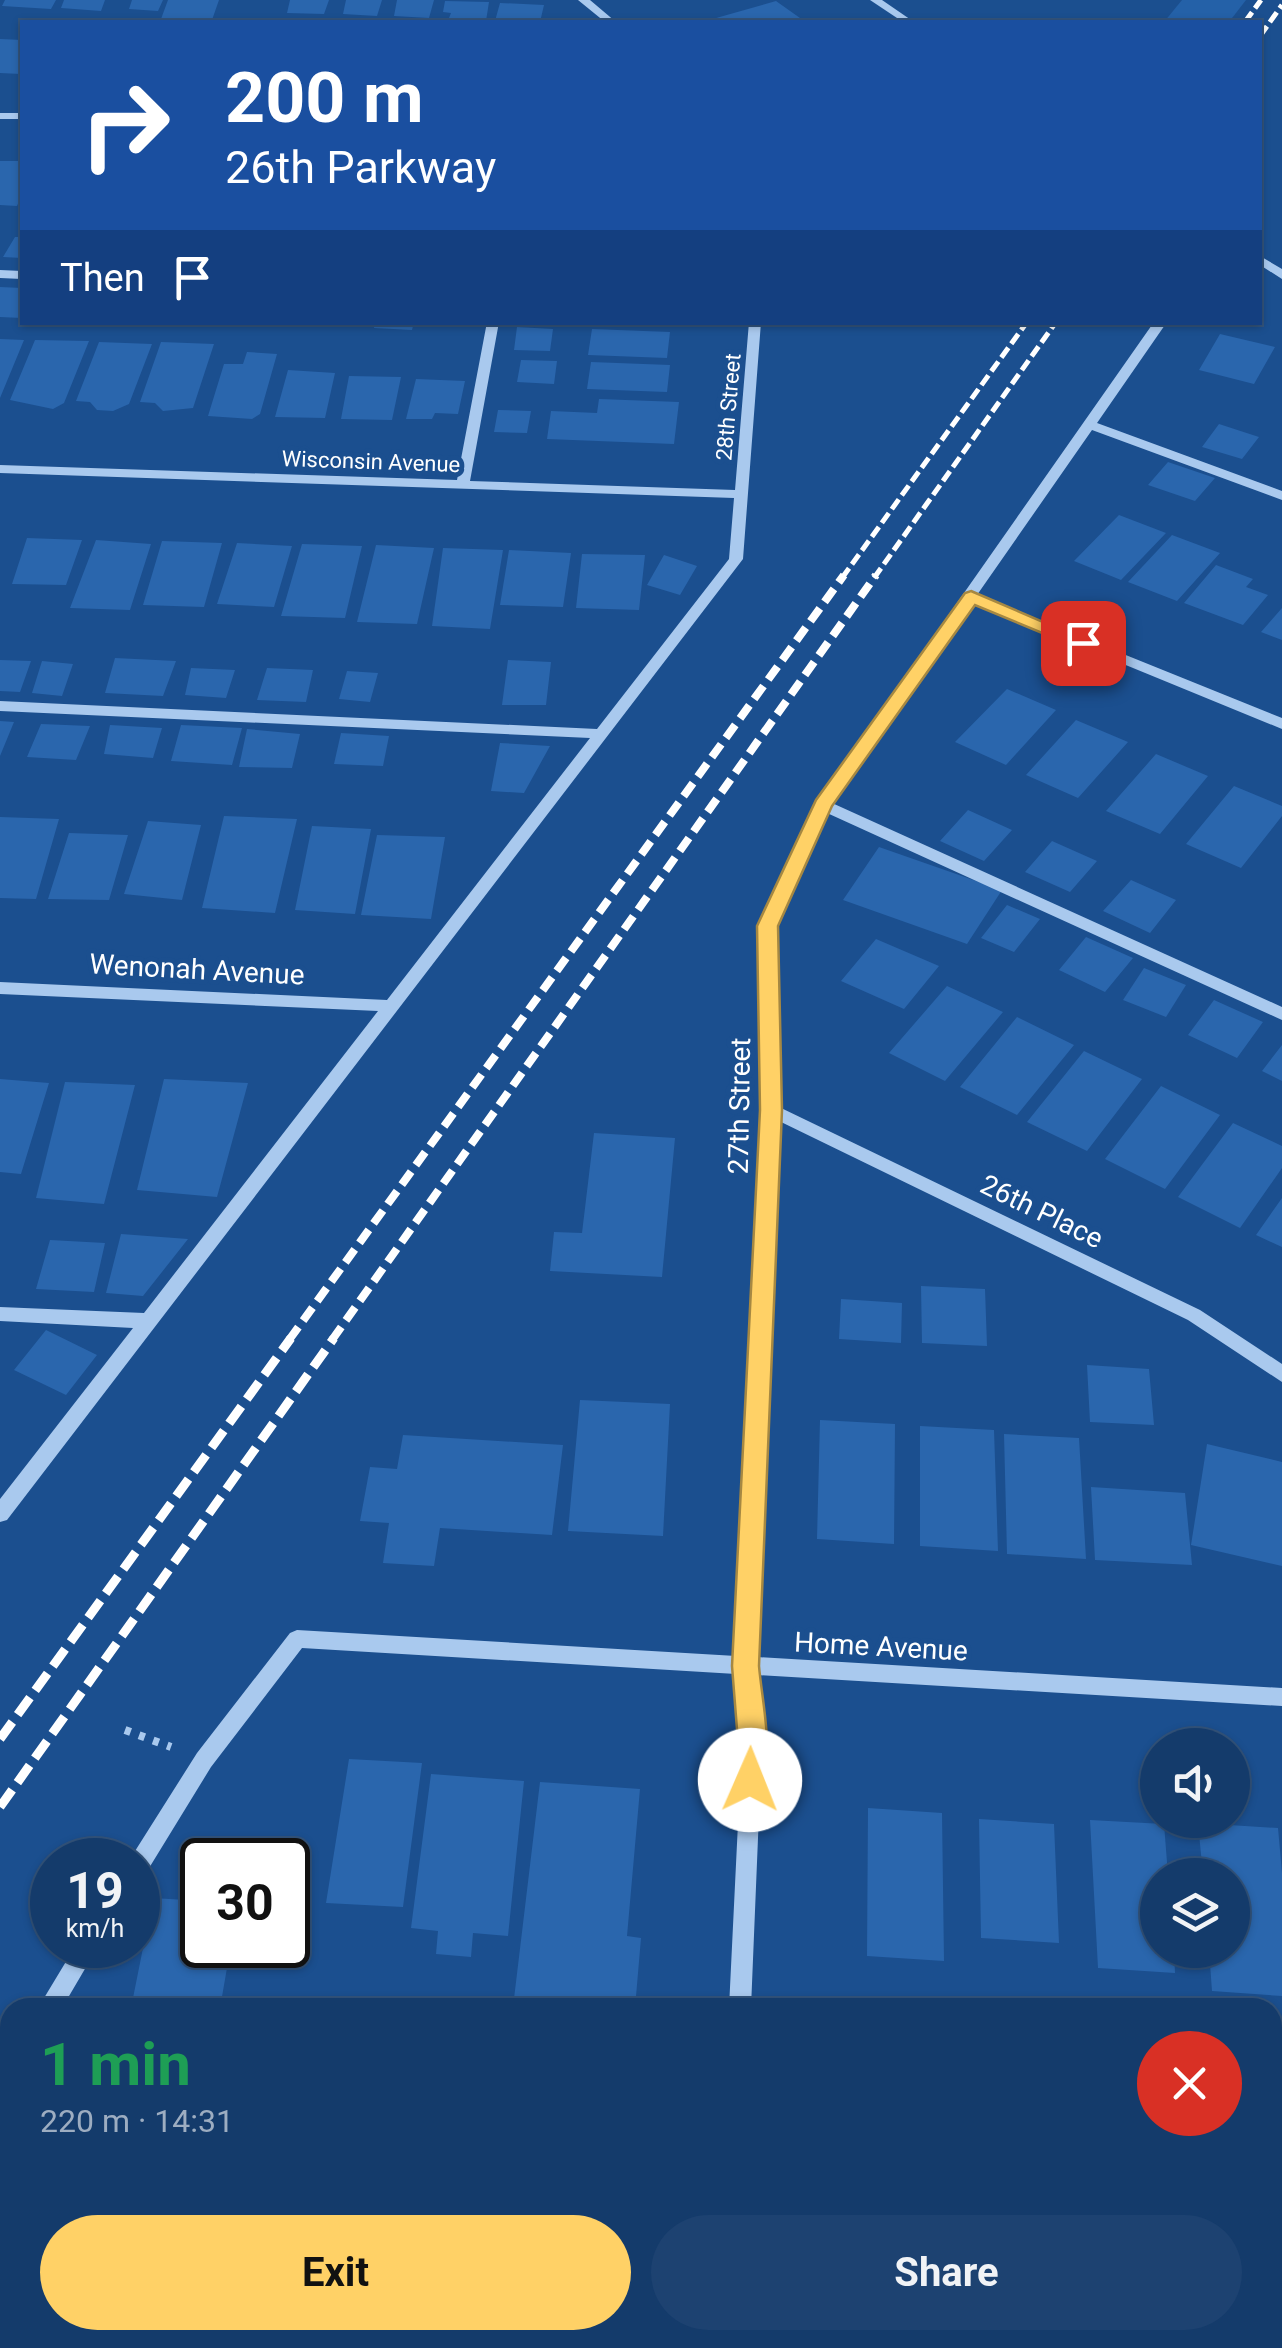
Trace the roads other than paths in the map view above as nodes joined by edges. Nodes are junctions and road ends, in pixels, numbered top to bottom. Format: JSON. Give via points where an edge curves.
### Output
{"nodes":[{"id":1,"x":583,"y":0,"type":"edge"},
{"id":2,"x":875,"y":0,"type":"edge"},
{"id":3,"x":608,"y":20,"type":"edge"},
{"id":4,"x":905,"y":20,"type":"edge"},
{"id":5,"x":492,"y":325,"type":"edge"},
{"id":6,"x":756,"y":325,"type":"edge"},
{"id":7,"x":1159,"y":325,"type":"edge"},
{"id":8,"x":1090,"y":425,"type":"junction"},
{"id":9,"x":0,"y":469,"type":"edge"},
{"id":10,"x":463,"y":484,"type":"junction"},
{"id":11,"x":741,"y":494,"type":"junction"},
{"id":12,"x":1282,"y":496,"type":"edge"},
{"id":13,"x":971,"y":597,"type":"junction"},
{"id":14,"x":0,"y":706,"type":"edge"},
{"id":15,"x":1282,"y":724,"type":"edge"},
{"id":16,"x":604,"y":734,"type":"junction"},
{"id":17,"x":823,"y":805,"type":"junction"},
{"id":18,"x":0,"y":988,"type":"edge"},
{"id":19,"x":391,"y":1006,"type":"junction"},
{"id":20,"x":1282,"y":1014,"type":"edge"},
{"id":21,"x":771,"y":1110,"type":"junction"},
{"id":22,"x":0,"y":1314,"type":"edge"},
{"id":23,"x":150,"y":1321,"type":"junction"},
{"id":24,"x":1282,"y":1374,"type":"edge"},
{"id":25,"x":0,"y":1514,"type":"edge"},
{"id":26,"x":746,"y":1666,"type":"junction"},
{"id":27,"x":1282,"y":1697,"type":"edge"},
{"id":28,"x":155,"y":1838,"type":"edge"},
{"id":29,"x":74,"y":1968,"type":"edge"},
{"id":30,"x":55,"y":1998,"type":"edge"},
{"id":31,"x":740,"y":1998,"type":"edge"}],
"edges":[{"from":1,"to":3,"type":"street"},
{"from":2,"to":4,"type":"street"},
{"from":5,"to":10,"type":"street"},
{"from":6,"to":11,"type":"street","name":"28th Street"},
{"from":7,"to":8,"type":"street","name":"27th Street"},
{"from":8,"to":12,"type":"street"},
{"from":8,"to":13,"type":"street","name":"27th Street"},
{"from":9,"to":10,"type":"street","name":"Wisconsin Avenue"},
{"from":10,"to":11,"type":"street","name":"Wisconsin Avenue"},
{"from":11,"to":16,"type":"street","name":"28th Street","via":[[736,559]]},
{"from":13,"to":15,"type":"street"},
{"from":13,"to":17,"type":"street","name":"27th Street"},
{"from":14,"to":16,"type":"street"},
{"from":16,"to":19,"type":"street","name":"28th Street"},
{"from":17,"to":20,"type":"street"},
{"from":17,"to":21,"type":"street","name":"27th Street","via":[[767,926]]},
{"from":18,"to":19,"type":"street","name":"Wenonah Avenue"},
{"from":19,"to":23,"type":"street","name":"28th Street"},
{"from":21,"to":24,"type":"street","name":"26th Place","via":[[1194,1315]]},
{"from":21,"to":26,"type":"street","name":"27th Street"},
{"from":22,"to":23,"type":"street"},
{"from":23,"to":25,"type":"street","name":"28th Street"},
{"from":26,"to":27,"type":"street","name":"Home Avenue"},
{"from":26,"to":28,"type":"street","name":"Home Avenue","via":[[297,1640],[204,1760]]},
{"from":26,"to":31,"type":"street","name":"27th Street","via":[[752,1742]]},
{"from":29,"to":30,"type":"street"}]}
